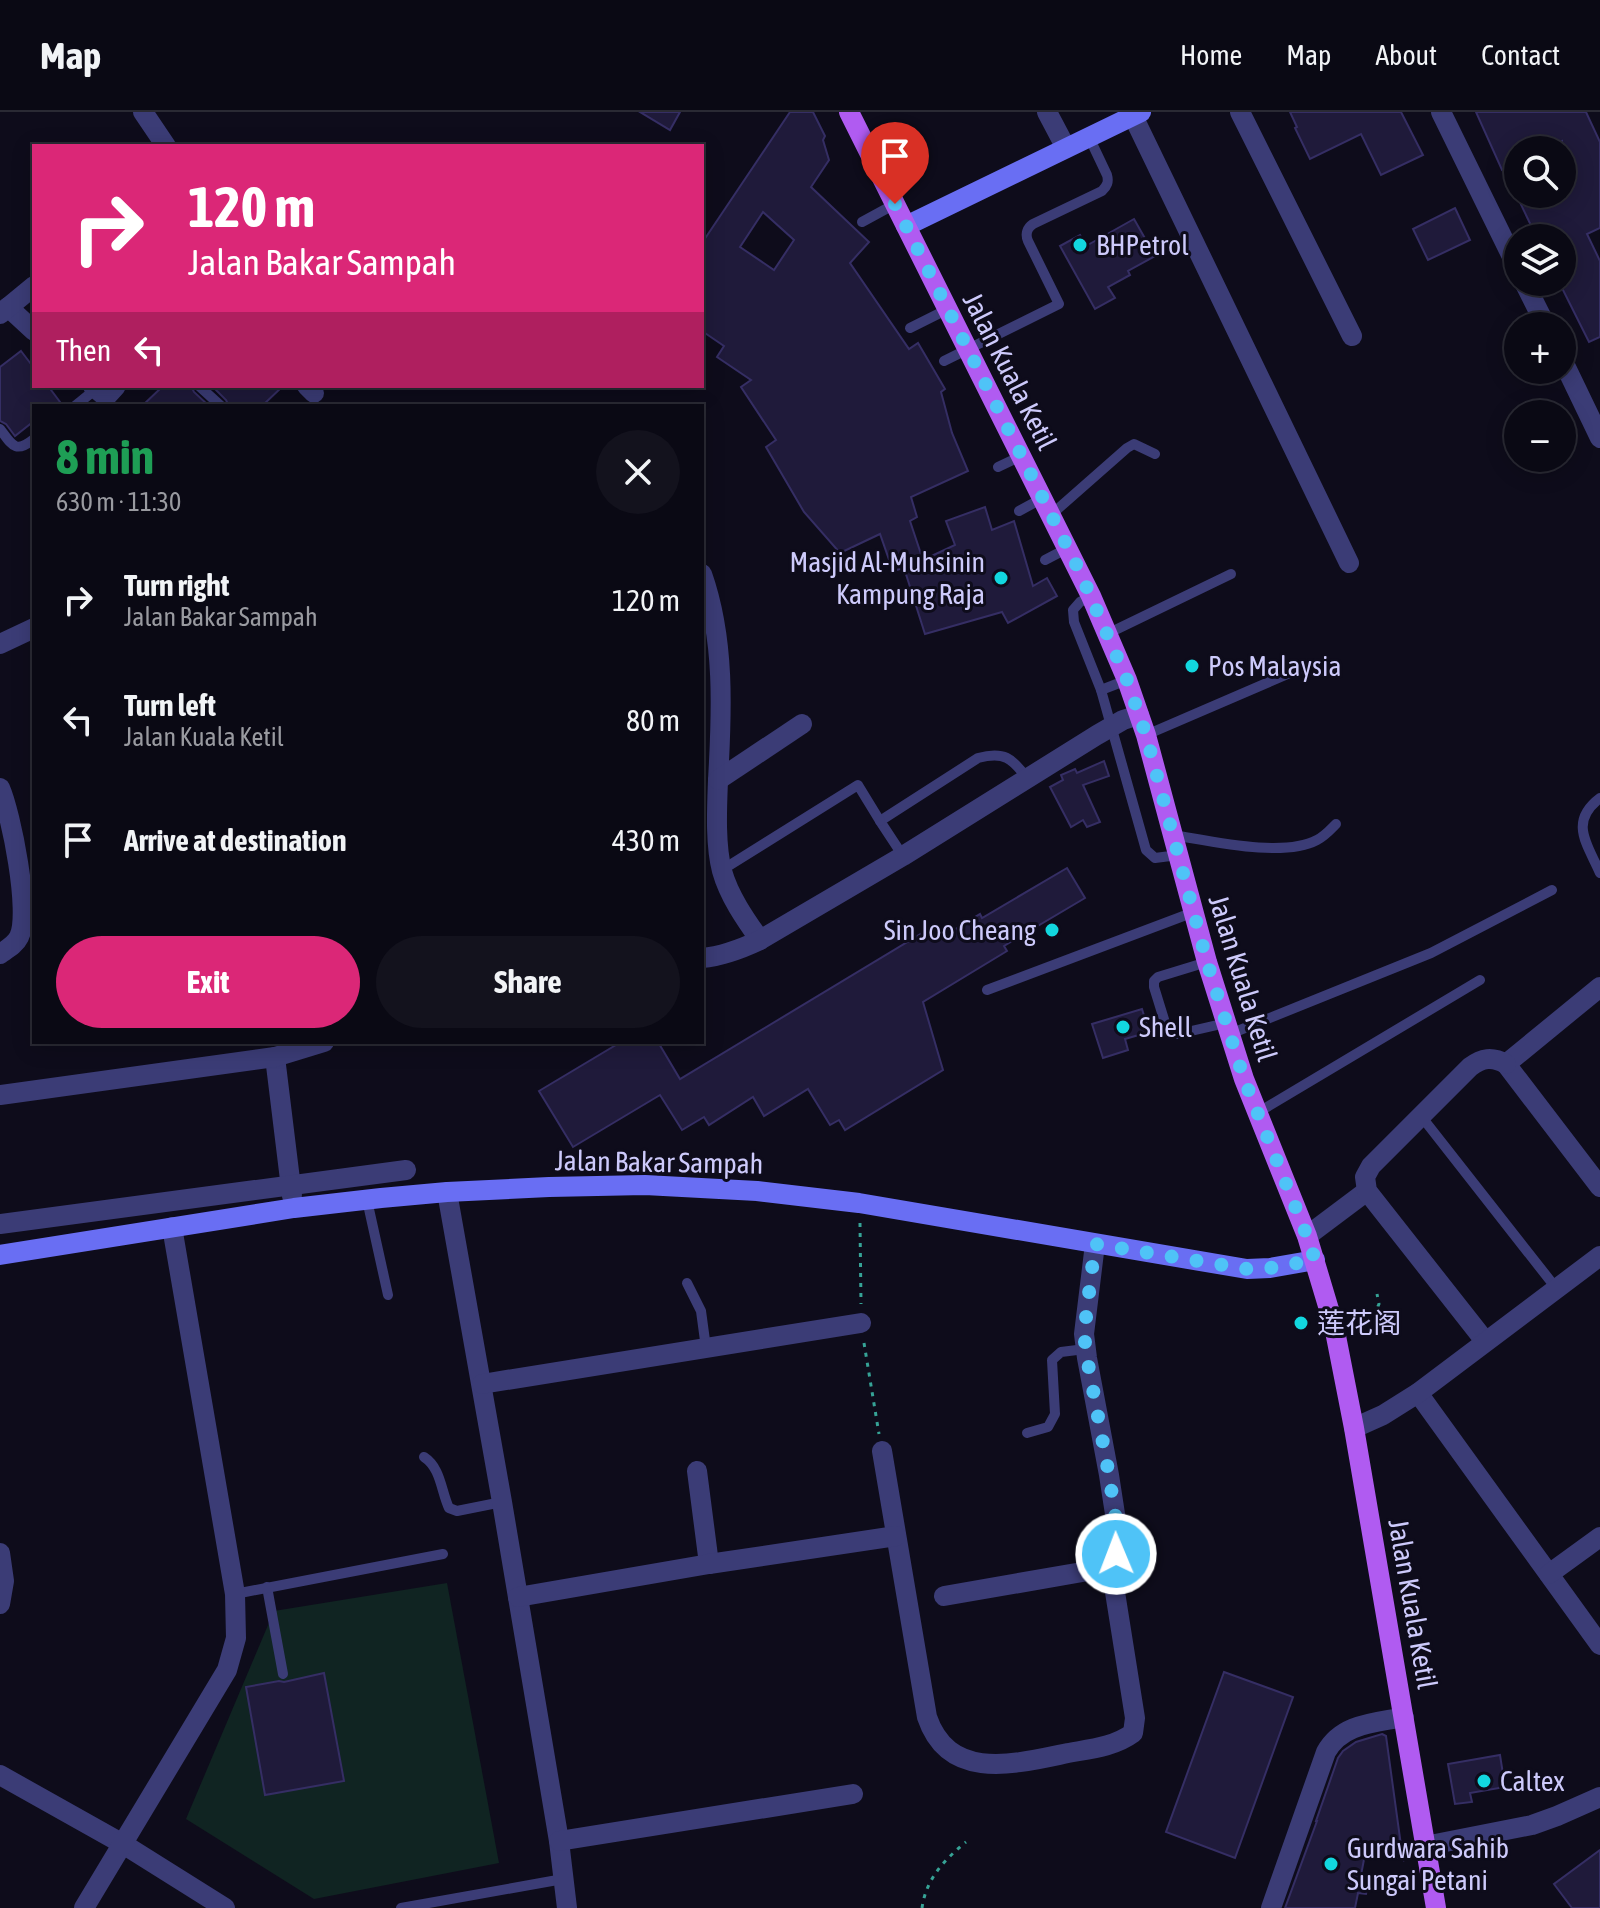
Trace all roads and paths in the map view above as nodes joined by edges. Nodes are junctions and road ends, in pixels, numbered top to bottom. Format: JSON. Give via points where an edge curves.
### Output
{"nodes":[{"id":1,"x":143,"y":112,"type":"edge"},
{"id":2,"x":849,"y":112,"type":"edge"},
{"id":3,"x":1047,"y":112,"type":"edge"},
{"id":4,"x":1240,"y":112,"type":"edge"},
{"id":5,"x":1441,"y":112,"type":"edge"},
{"id":6,"x":1137,"y":114,"type":"edge"},
{"id":7,"x":1089,"y":137,"type":"junction"},
{"id":8,"x":165,"y":144,"type":"edge"},
{"id":9,"x":1066,"y":148,"type":"junction"},
{"id":10,"x":895,"y":204,"type":"junction"},
{"id":11,"x":862,"y":222,"type":"dead end"},
{"id":12,"x":906,"y":226,"type":"junction"},
{"id":13,"x":1504,"y":240,"type":"edge"},
{"id":14,"x":32,"y":288,"type":"edge"},
{"id":15,"x":948,"y":309,"type":"junction"},
{"id":16,"x":4,"y":310,"type":"edge"},
{"id":17,"x":910,"y":328,"type":"dead end"},
{"id":18,"x":32,"y":330,"type":"edge"},
{"id":19,"x":1352,"y":336,"type":"dead end"},
{"id":20,"x":968,"y":348,"type":"junction"},
{"id":21,"x":944,"y":361,"type":"dead end"},
{"id":22,"x":1576,"y":379,"type":"edge"},
{"id":23,"x":201,"y":388,"type":"edge"},
{"id":24,"x":106,"y":393,"type":"edge"},
{"id":25,"x":1592,"y":402,"type":"edge"},
{"id":26,"x":80,"y":404,"type":"edge"},
{"id":27,"x":219,"y":404,"type":"edge"},
{"id":28,"x":0,"y":429,"type":"edge"},
{"id":29,"x":1600,"y":438,"type":"edge"},
{"id":30,"x":32,"y":441,"type":"edge"},
{"id":31,"x":1155,"y":454,"type":"dead end"},
{"id":32,"x":1022,"y":456,"type":"junction"},
{"id":33,"x":998,"y":467,"type":"dead end"},
{"id":34,"x":1047,"y":506,"type":"junction"},
{"id":35,"x":1019,"y":511,"type":"dead end"},
{"id":36,"x":1068,"y":548,"type":"junction"},
{"id":37,"x":1045,"y":560,"type":"dead end"},
{"id":38,"x":1349,"y":563,"type":"dead end"},
{"id":39,"x":1231,"y":574,"type":"dead end"},
{"id":40,"x":704,"y":581,"type":"edge"},
{"id":41,"x":1091,"y":596,"type":"junction"},
{"id":42,"x":32,"y":629,"type":"edge"},
{"id":43,"x":1107,"y":634,"type":"junction"},
{"id":44,"x":0,"y":644,"type":"edge"},
{"id":45,"x":1304,"y":667,"type":"dead end"},
{"id":46,"x":1127,"y":680,"type":"junction"},
{"id":47,"x":1101,"y":690,"type":"junction"},
{"id":48,"x":1139,"y":715,"type":"junction"},
{"id":49,"x":802,"y":724,"type":"dead end"},
{"id":50,"x":1111,"y":726,"type":"junction"},
{"id":51,"x":1146,"y":735,"type":"junction"},
{"id":52,"x":1027,"y":778,"type":"junction"},
{"id":53,"x":718,"y":780,"type":"junction"},
{"id":54,"x":0,"y":788,"type":"edge"},
{"id":55,"x":1600,"y":798,"type":"edge"},
{"id":56,"x":880,"y":821,"type":"junction"},
{"id":57,"x":1336,"y":824,"type":"dead end"},
{"id":58,"x":1176,"y":845,"type":"junction"},
{"id":59,"x":903,"y":856,"type":"junction"},
{"id":60,"x":722,"y":870,"type":"junction"},
{"id":61,"x":1600,"y":873,"type":"edge"},
{"id":62,"x":1552,"y":890,"type":"dead end"},
{"id":63,"x":1194,"y":912,"type":"junction"},
{"id":64,"x":760,"y":940,"type":"junction"},
{"id":65,"x":0,"y":954,"type":"edge"},
{"id":66,"x":704,"y":958,"type":"edge"},
{"id":67,"x":1207,"y":962,"type":"junction"},
{"id":68,"x":1480,"y":980,"type":"dead end"},
{"id":69,"x":1600,"y":987,"type":"edge"},
{"id":70,"x":987,"y":990,"type":"dead end"},
{"id":71,"x":1228,"y":1028,"type":"junction"},
{"id":72,"x":317,"y":1044,"type":"edge"},
{"id":73,"x":275,"y":1057,"type":"junction"},
{"id":74,"x":1506,"y":1064,"type":"junction"},
{"id":75,"x":0,"y":1095,"type":"edge"},
{"id":76,"x":1257,"y":1113,"type":"junction"},
{"id":77,"x":1421,"y":1116,"type":"junction"},
{"id":78,"x":406,"y":1170,"type":"dead end"},
{"id":79,"x":291,"y":1185,"type":"junction"},
{"id":80,"x":1600,"y":1187,"type":"edge"},
{"id":81,"x":1367,"y":1191,"type":"junction"},
{"id":82,"x":447,"y":1192,"type":"junction"},
{"id":83,"x":367,"y":1200,"type":"junction"},
{"id":84,"x":859,"y":1203,"type":"junction"},
{"id":85,"x":294,"y":1208,"type":"junction"},
{"id":86,"x":0,"y":1224,"type":"edge"},
{"id":87,"x":172,"y":1227,"type":"junction"},
{"id":88,"x":1307,"y":1236,"type":"junction"},
{"id":89,"x":1095,"y":1244,"type":"junction"},
{"id":90,"x":0,"y":1255,"type":"edge"},
{"id":91,"x":1600,"y":1256,"type":"edge"},
{"id":92,"x":1315,"y":1260,"type":"junction"},
{"id":93,"x":687,"y":1283,"type":"dead end"},
{"id":94,"x":1556,"y":1288,"type":"junction"},
{"id":95,"x":1377,"y":1294,"type":"dead end"},
{"id":96,"x":388,"y":1295,"type":"dead end"},
{"id":97,"x":861,"y":1323,"type":"junction"},
{"id":98,"x":1334,"y":1326,"type":"junction"},
{"id":99,"x":1485,"y":1341,"type":"junction"},
{"id":100,"x":706,"y":1348,"type":"junction"},
{"id":101,"x":1085,"y":1349,"type":"junction"},
{"id":102,"x":482,"y":1384,"type":"junction"},
{"id":103,"x":1418,"y":1393,"type":"junction"},
{"id":104,"x":1354,"y":1428,"type":"junction"},
{"id":105,"x":1027,"y":1433,"type":"dead end"},
{"id":106,"x":882,"y":1451,"type":"joint"},
{"id":107,"x":424,"y":1457,"type":"dead end"},
{"id":108,"x":697,"y":1471,"type":"dead end"},
{"id":109,"x":502,"y":1502,"type":"junction"},
{"id":110,"x":896,"y":1536,"type":"junction"},
{"id":111,"x":1600,"y":1537,"type":"edge"},
{"id":112,"x":0,"y":1553,"type":"edge"},
{"id":113,"x":443,"y":1554,"type":"dead end"},
{"id":114,"x":709,"y":1564,"type":"junction"},
{"id":115,"x":1111,"y":1567,"type":"junction"},
{"id":116,"x":1549,"y":1574,"type":"junction"},
{"id":117,"x":267,"y":1587,"type":"junction"},
{"id":118,"x":235,"y":1594,"type":"junction"},
{"id":119,"x":944,"y":1596,"type":"dead end"},
{"id":120,"x":518,"y":1597,"type":"junction"},
{"id":121,"x":0,"y":1604,"type":"edge"},
{"id":122,"x":1600,"y":1645,"type":"edge"},
{"id":123,"x":283,"y":1674,"type":"dead end"},
{"id":124,"x":1404,"y":1717,"type":"junction"},
{"id":125,"x":0,"y":1775,"type":"edge"},
{"id":126,"x":853,"y":1794,"type":"dead end"},
{"id":127,"x":1600,"y":1797,"type":"edge"},
{"id":128,"x":559,"y":1841,"type":"junction"},
{"id":129,"x":966,"y":1842,"type":"dead end"},
{"id":130,"x":123,"y":1844,"type":"junction"},
{"id":131,"x":1425,"y":1846,"type":"junction"},
{"id":132,"x":563,"y":1879,"type":"junction"},
{"id":133,"x":84,"y":1908,"type":"edge"},
{"id":134,"x":225,"y":1908,"type":"edge"},
{"id":135,"x":401,"y":1908,"type":"edge"},
{"id":136,"x":567,"y":1908,"type":"edge"},
{"id":137,"x":922,"y":1908,"type":"edge"},
{"id":138,"x":1271,"y":1908,"type":"edge"},
{"id":139,"x":1436,"y":1908,"type":"edge"}],
"edges":[{"from":1,"to":8,"type":"street"},
{"from":2,"to":10,"type":"main road","name":"Jalan Kuala Ketil"},
{"from":3,"to":9,"type":"street"},
{"from":4,"to":19,"type":"street"},
{"from":5,"to":13,"type":"street"},
{"from":6,"to":7,"type":"main road"},
{"from":6,"to":38,"type":"street"},
{"from":7,"to":9,"type":"main road"},
{"from":7,"to":20,"type":"lane","via":[[1107,175],[1106,188],[1033,224],[1026,233],[1059,304]]},
{"from":9,"to":12,"type":"main road"},
{"from":10,"to":11,"type":"lane"},
{"from":10,"to":12,"type":"main road","name":"Jalan Kuala Ketil"},
{"from":12,"to":15,"type":"main road","name":"Jalan Kuala Ketil"},
{"from":14,"to":16,"type":"street"},
{"from":15,"to":17,"type":"lane"},
{"from":15,"to":20,"type":"main road","name":"Jalan Kuala Ketil"},
{"from":16,"to":18,"type":"street"},
{"from":20,"to":21,"type":"lane"},
{"from":20,"to":32,"type":"main road","name":"Jalan Kuala Ketil"},
{"from":22,"to":25,"type":"street"},
{"from":23,"to":27,"type":"lane"},
{"from":24,"to":26,"type":"lane"},
{"from":25,"to":29,"type":"street"},
{"from":28,"to":30,"type":"lane","via":[[12,445]]},
{"from":31,"to":34,"type":"lane","via":[[1134,444]]},
{"from":32,"to":33,"type":"lane"},
{"from":32,"to":34,"type":"main road","name":"Jalan Kuala Ketil"},
{"from":34,"to":35,"type":"lane"},
{"from":34,"to":36,"type":"main road","name":"Jalan Kuala Ketil"},
{"from":36,"to":37,"type":"lane"},
{"from":36,"to":41,"type":"main road","name":"Jalan Kuala Ketil"},
{"from":39,"to":43,"type":"lane"},
{"from":40,"to":53,"type":"street","via":[[719,644]]},
{"from":41,"to":43,"type":"main road","name":"Jalan Kuala Ketil"},
{"from":41,"to":47,"type":"lane","via":[[1073,610],[1074,622]]},
{"from":42,"to":44,"type":"street"},
{"from":43,"to":46,"type":"main road","name":"Jalan Kuala Ketil"},
{"from":45,"to":51,"type":"lane"},
{"from":46,"to":47,"type":"lane"},
{"from":46,"to":48,"type":"main road","name":"Jalan Kuala Ketil"},
{"from":47,"to":50,"type":"lane"},
{"from":48,"to":50,"type":"street"},
{"from":48,"to":51,"type":"main road","name":"Jalan Kuala Ketil"},
{"from":49,"to":53,"type":"street"},
{"from":50,"to":52,"type":"street"},
{"from":50,"to":58,"type":"lane","via":[[1146,850],[1155,858]]},
{"from":51,"to":58,"type":"main road","name":"Jalan Kuala Ketil"},
{"from":52,"to":56,"type":"lane","via":[[1006,756],[978,758]]},
{"from":52,"to":59,"type":"street"},
{"from":53,"to":60,"type":"street"},
{"from":54,"to":65,"type":"street","via":[[20,871],[22,925],[15,943]]},
{"from":55,"to":61,"type":"lane","via":[[1583,817],[1582,833]]},
{"from":56,"to":59,"type":"lane"},
{"from":56,"to":60,"type":"lane","via":[[858,785]]},
{"from":57,"to":58,"type":"lane","via":[[1315,842],[1282,849]]},
{"from":58,"to":63,"type":"main road","name":"Jalan Kuala Ketil"},
{"from":59,"to":64,"type":"street"},
{"from":60,"to":64,"type":"street"},
{"from":62,"to":71,"type":"lane","via":[[1431,953]]},
{"from":63,"to":67,"type":"main road","name":"Jalan Kuala Ketil"},
{"from":63,"to":70,"type":"lane"},
{"from":64,"to":66,"type":"street"},
{"from":67,"to":71,"type":"main road","name":"Jalan Kuala Ketil"},
{"from":67,"to":71,"type":"lane","via":[[1154,981],[1167,1029],[1178,1034]]},
{"from":68,"to":76,"type":"lane"},
{"from":69,"to":74,"type":"street"},
{"from":71,"to":76,"type":"main road","name":"Jalan Kuala Ketil"},
{"from":72,"to":73,"type":"street"},
{"from":73,"to":75,"type":"street"},
{"from":73,"to":79,"type":"street"},
{"from":74,"to":77,"type":"street","via":[[1479,1060]]},
{"from":74,"to":80,"type":"street"},
{"from":76,"to":88,"type":"main road","name":"Jalan Kuala Ketil"},
{"from":77,"to":81,"type":"street","via":[[1371,1166],[1365,1177]]},
{"from":77,"to":94,"type":"lane"},
{"from":78,"to":79,"type":"street"},
{"from":79,"to":85,"type":"street"},
{"from":79,"to":86,"type":"street"},
{"from":81,"to":88,"type":"street"},
{"from":81,"to":99,"type":"street"},
{"from":82,"to":83,"type":"main road","name":"Jalan Bakar Sampah"},
{"from":82,"to":84,"type":"main road","name":"Jalan Bakar Sampah","via":[[645,1185]]},
{"from":82,"to":102,"type":"street"},
{"from":83,"to":85,"type":"main road","name":"Jalan Bakar Sampah"},
{"from":83,"to":96,"type":"lane"},
{"from":84,"to":89,"type":"main road","name":"Jalan Bakar Sampah"},
{"from":84,"to":97,"type":"path"},
{"from":85,"to":87,"type":"main road","name":"Jalan Bakar Sampah"},
{"from":87,"to":90,"type":"main road","name":"Jalan Bakar Sampah"},
{"from":87,"to":118,"type":"street"},
{"from":88,"to":92,"type":"main road","name":"Jalan Kuala Ketil"},
{"from":89,"to":92,"type":"main road","name":"Jalan Bakar Sampah","via":[[1247,1269]]},
{"from":89,"to":101,"type":"street"},
{"from":91,"to":94,"type":"street"},
{"from":92,"to":98,"type":"main road","name":"Jalan Kuala Ketil"},
{"from":93,"to":100,"type":"lane","via":[[701,1311]]},
{"from":94,"to":99,"type":"street"},
{"from":95,"to":98,"type":"path","via":[[1375,1313]]},
{"from":97,"to":100,"type":"street"},
{"from":97,"to":106,"type":"path"},
{"from":98,"to":104,"type":"main road","name":"Jalan Kuala Ketil"},
{"from":99,"to":103,"type":"street"},
{"from":100,"to":102,"type":"street"},
{"from":101,"to":105,"type":"lane","via":[[1061,1352],[1052,1360],[1055,1414],[1048,1427]]},
{"from":101,"to":115,"type":"street","via":[[1117,1527]]},
{"from":102,"to":109,"type":"street"},
{"from":103,"to":104,"type":"street"},
{"from":103,"to":116,"type":"street"},
{"from":104,"to":124,"type":"main road","name":"Jalan Kuala Ketil"},
{"from":106,"to":110,"type":"street"},
{"from":107,"to":109,"type":"lane","via":[[437,1471],[449,1508]]},
{"from":108,"to":114,"type":"street"},
{"from":109,"to":120,"type":"street"},
{"from":110,"to":114,"type":"street"},
{"from":110,"to":115,"type":"street","via":[[932,1731],[952,1753],[984,1764],[1050,1757],[1121,1742],[1133,1733]]},
{"from":111,"to":116,"type":"street"},
{"from":112,"to":121,"type":"street"},
{"from":113,"to":117,"type":"lane"},
{"from":114,"to":120,"type":"street"},
{"from":115,"to":119,"type":"street"},
{"from":116,"to":122,"type":"street"},
{"from":117,"to":118,"type":"lane"},
{"from":117,"to":123,"type":"lane"},
{"from":118,"to":130,"type":"street","via":[[236,1638],[227,1670]]},
{"from":120,"to":128,"type":"street"},
{"from":124,"to":131,"type":"main road","name":"Jalan Kuala Ketil"},
{"from":124,"to":138,"type":"street","via":[[1356,1727],[1331,1742]]},
{"from":125,"to":130,"type":"street"},
{"from":126,"to":128,"type":"street"},
{"from":127,"to":131,"type":"street","via":[[1532,1825]]},
{"from":128,"to":132,"type":"street"},
{"from":129,"to":137,"type":"path","via":[[933,1874]]},
{"from":130,"to":133,"type":"street"},
{"from":130,"to":134,"type":"street"},
{"from":131,"to":139,"type":"main road","name":"Jalan Kuala Ketil"},
{"from":132,"to":135,"type":"lane"},
{"from":132,"to":136,"type":"street"}]}
